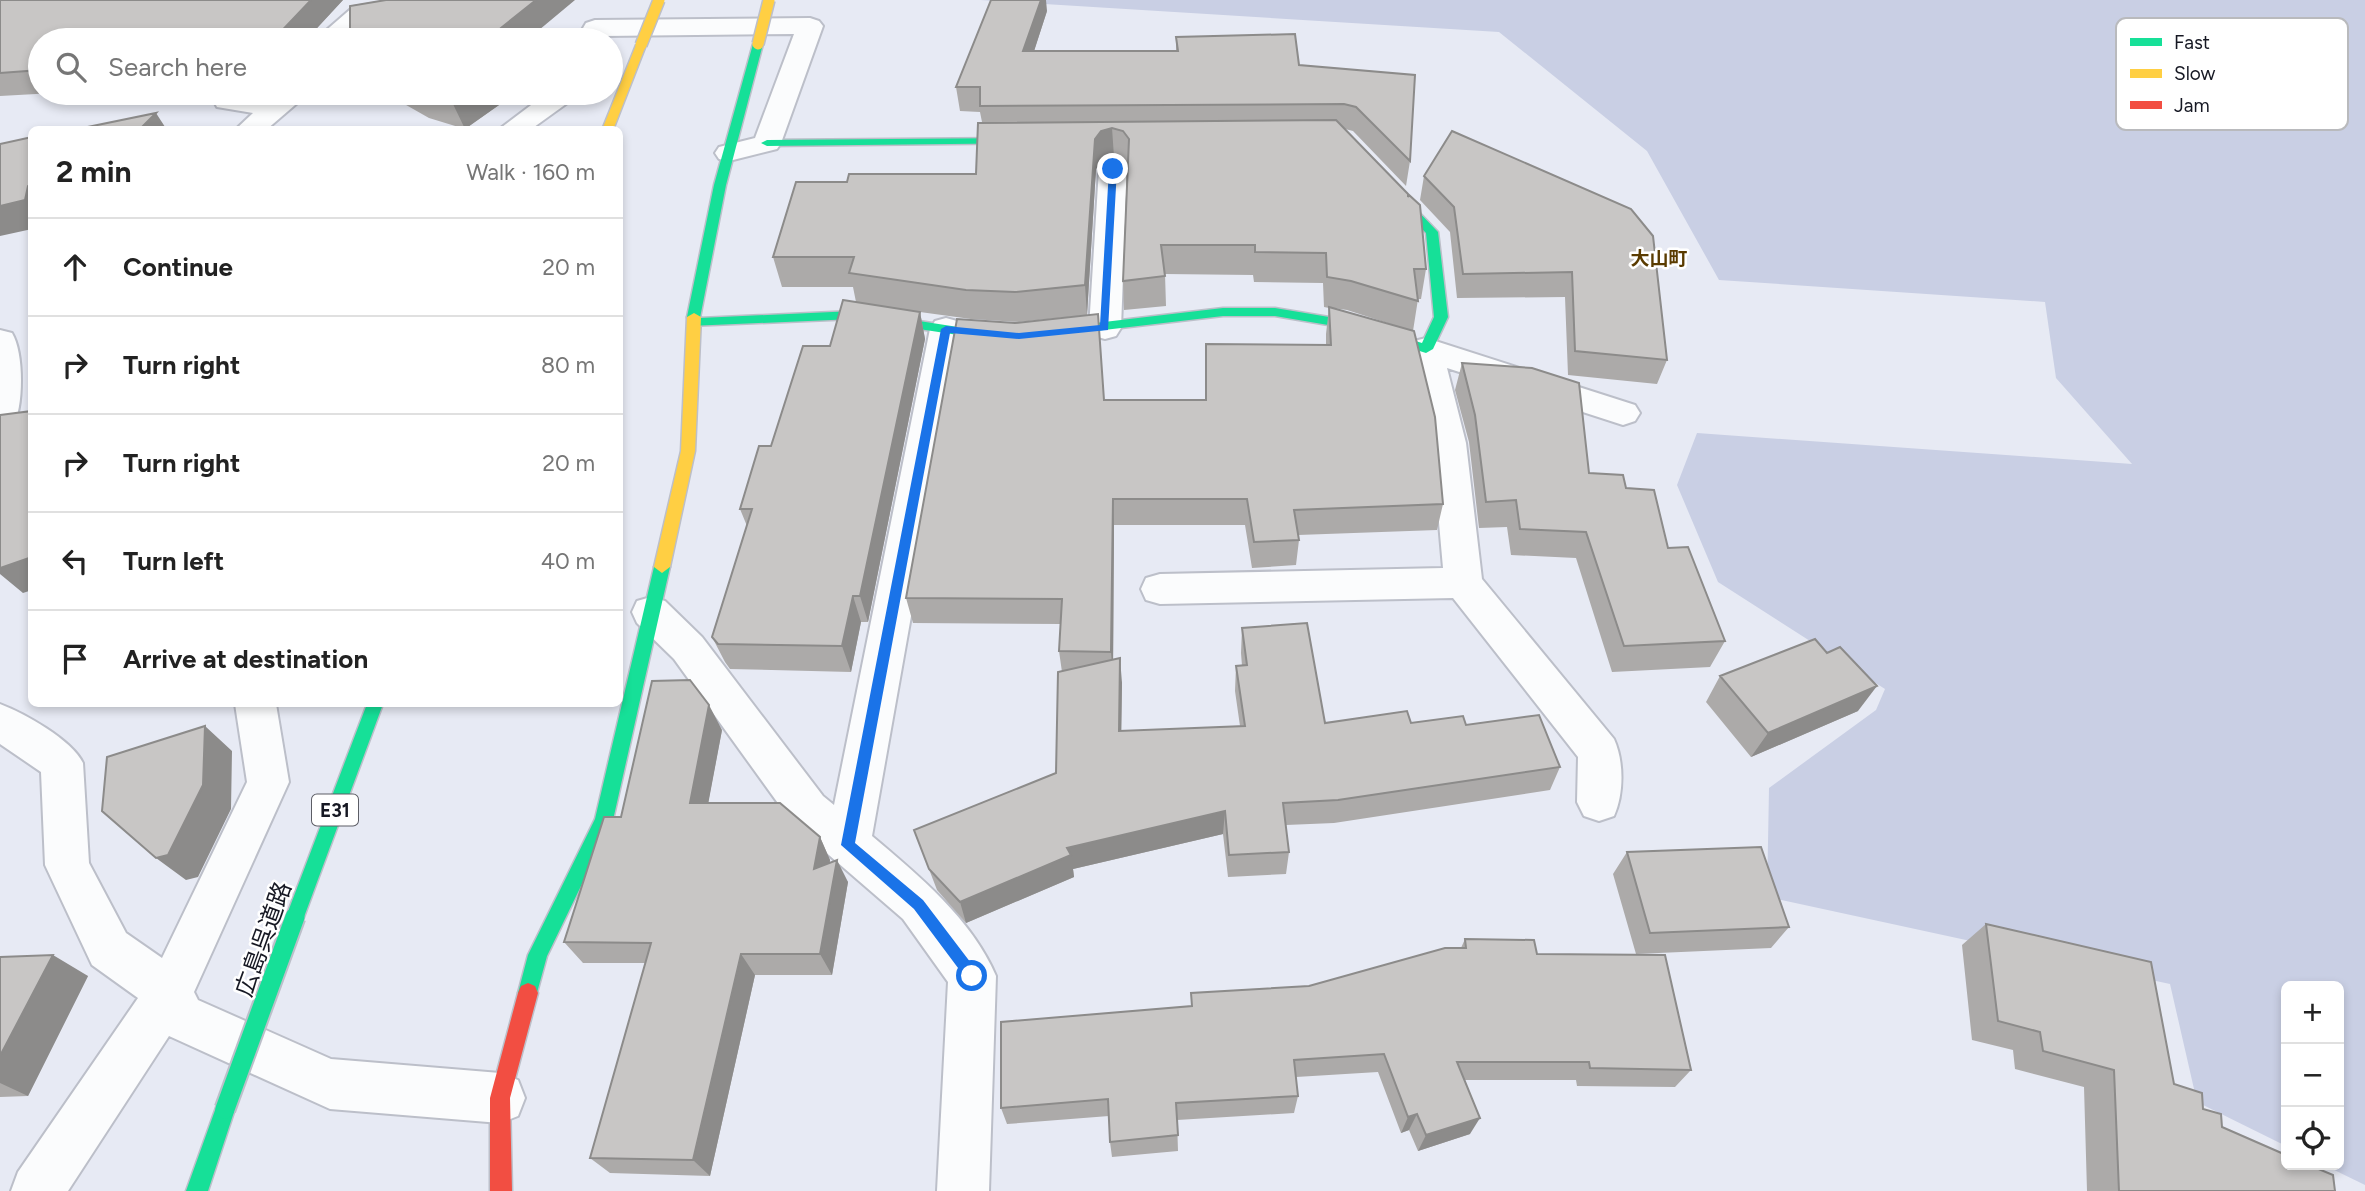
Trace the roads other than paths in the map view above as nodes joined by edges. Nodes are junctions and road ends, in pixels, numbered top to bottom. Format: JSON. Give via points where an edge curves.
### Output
{"nodes":[{"id":1,"x":455,"y":0,"type":"edge"},
{"id":2,"x":659,"y":0,"type":"edge"},
{"id":3,"x":769,"y":0,"type":"edge"},
{"id":4,"x":422,"y":6,"type":"junction"},
{"id":5,"x":343,"y":28,"type":"edge"},
{"id":6,"x":365,"y":28,"type":"edge"},
{"id":7,"x":623,"y":29,"type":"edge"},
{"id":8,"x":623,"y":90,"type":"edge"},
{"id":9,"x":547,"y":105,"type":"edge"},
{"id":10,"x":617,"y":105,"type":"edge"},
{"id":11,"x":517,"y":126,"type":"edge"},
{"id":12,"x":609,"y":126,"type":"edge"},
{"id":13,"x":1047,"y":141,"type":"edge"},
{"id":14,"x":767,"y":143,"type":"junction"},
{"id":15,"x":729,"y":153,"type":"junction"},
{"id":16,"x":1368,"y":167,"type":"edge"},
{"id":17,"x":1113,"y":169,"type":"dead end"},
{"id":18,"x":694,"y":323,"type":"junction"},
{"id":19,"x":1105,"y":328,"type":"junction"},
{"id":20,"x":946,"y":329,"type":"junction"},
{"id":21,"x":0,"y":341,"type":"edge"},
{"id":22,"x":1426,"y":349,"type":"junction"},
{"id":23,"x":1623,"y":414,"type":"dead end"},
{"id":24,"x":0,"y":419,"type":"edge"},
{"id":25,"x":1462,"y":583,"type":"junction"},
{"id":26,"x":1160,"y":589,"type":"dead end"},
{"id":27,"x":651,"y":612,"type":"junction"},
{"id":28,"x":256,"y":707,"type":"edge"},
{"id":29,"x":374,"y":707,"type":"edge"},
{"id":30,"x":0,"y":722,"type":"edge"},
{"id":31,"x":1599,"y":802,"type":"dead end"},
{"id":32,"x":848,"y":845,"type":"junction"},
{"id":33,"x":170,"y":992,"type":"junction"},
{"id":34,"x":499,"y":1098,"type":"junction"},
{"id":35,"x":37,"y":1191,"type":"edge"},
{"id":36,"x":197,"y":1191,"type":"edge"},
{"id":37,"x":501,"y":1191,"type":"edge"},
{"id":38,"x":963,"y":1191,"type":"edge"}],
"edges":[{"from":1,"to":4,"type":"street"},
{"from":2,"to":8,"type":"main road","bridge":true},
{"from":3,"to":15,"type":"main road","bridge":true},
{"from":4,"to":5,"type":"street","via":[[362,12]]},
{"from":4,"to":6,"type":"street"},
{"from":7,"to":14,"type":"street","via":[[810,26]]},
{"from":9,"to":11,"type":"street"},
{"from":10,"to":12,"type":"main road","bridge":true},
{"from":13,"to":14,"type":"main road"},
{"from":14,"to":15,"type":"street"},
{"from":15,"to":18,"type":"main road"},
{"from":16,"to":22,"type":"main road","via":[[1432,232],[1441,317]]},
{"from":17,"to":19,"type":"street"},
{"from":18,"to":20,"type":"main road","via":[[854,316]]},
{"from":18,"to":27,"type":"main road","via":[[688,451]]},
{"from":19,"to":20,"type":"main road","via":[[1019,336]]},
{"from":19,"to":22,"type":"main road","via":[[1223,312],[1275,312],[1347,324]]},
{"from":20,"to":32,"type":"street"},
{"from":21,"to":24,"type":"street","via":[[4,366]]},
{"from":22,"to":23,"type":"street"},
{"from":22,"to":25,"type":"street","via":[[1449,443]]},
{"from":25,"to":26,"type":"street"},
{"from":25,"to":31,"type":"street","via":[[1598,752]]},
{"from":27,"to":32,"type":"street","via":[[688,648],[808,810]]},
{"from":27,"to":34,"type":"main road","via":[[604,820],[538,955]]},
{"from":28,"to":33,"type":"street","via":[[268,782]]},
{"from":29,"to":36,"type":"main road","name":"広島呉道路","number":"E31","bridge":true},
{"from":30,"to":33,"type":"street","via":[[62,763],[66,865],[109,949]]},
{"from":32,"to":38,"type":"street","via":[[919,904],[972,976]]},
{"from":33,"to":34,"type":"street","via":[[181,1017],[330,1084]]},
{"from":33,"to":35,"type":"street"},
{"from":34,"to":37,"type":"main road"}]}
